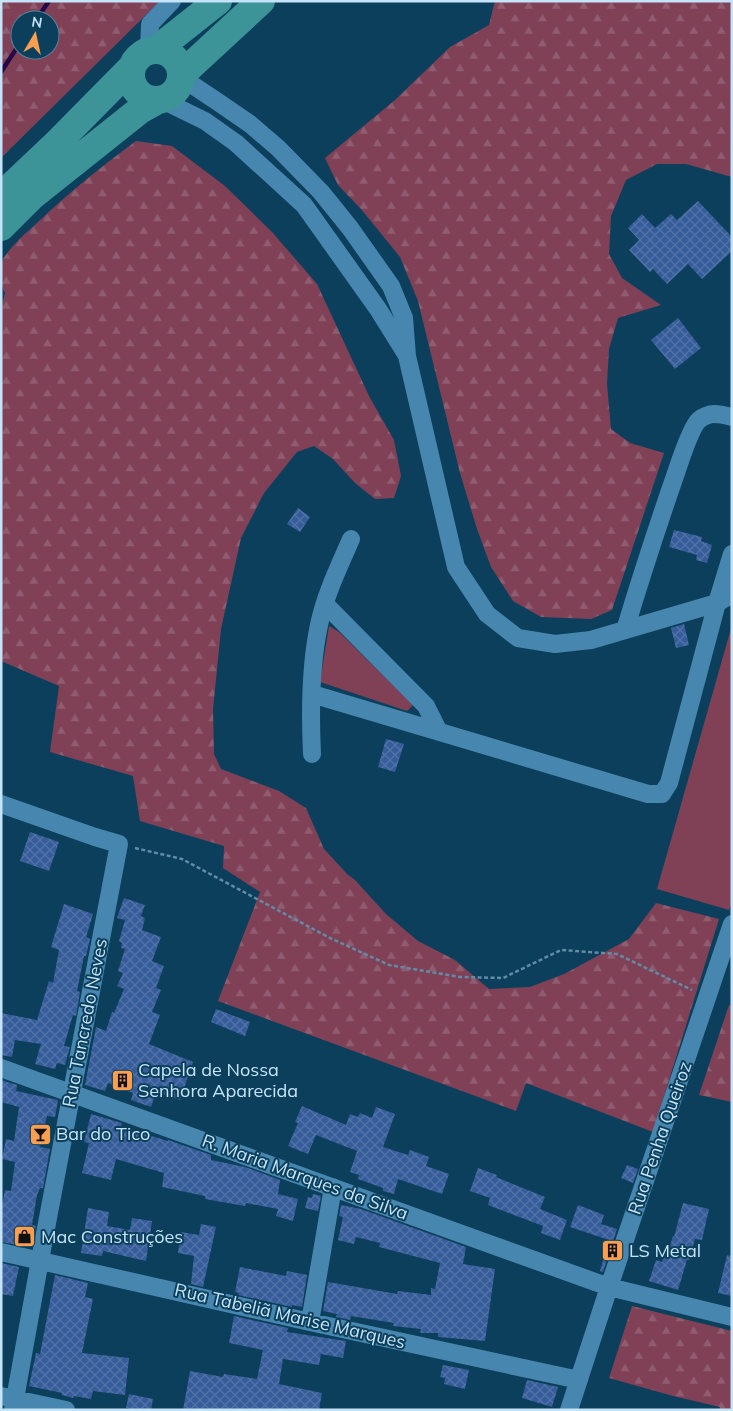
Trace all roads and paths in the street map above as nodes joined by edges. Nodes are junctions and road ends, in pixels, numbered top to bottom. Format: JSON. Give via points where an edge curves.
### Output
{"nodes":[{"id":1,"x":172,"y":1,"type":"edge"},
{"id":2,"x":218,"y":1,"type":"edge"},
{"id":3,"x":261,"y":1,"type":"edge"},
{"id":4,"x":145,"y":57,"type":"junction"},
{"id":5,"x":181,"y":77,"type":"junction"},
{"id":6,"x":159,"y":100,"type":"junction"},
{"id":7,"x":1,"y":196,"type":"edge"},
{"id":8,"x":1,"y":227,"type":"edge"},
{"id":9,"x":407,"y":356,"type":"junction"},
{"id":10,"x":732,"y":417,"type":"edge"},
{"id":11,"x":351,"y":539,"type":"dead end"},
{"id":12,"x":732,"y":554,"type":"edge"},
{"id":13,"x":727,"y":601,"type":"edge"},
{"id":14,"x":325,"y":604,"type":"junction"},
{"id":15,"x":625,"y":630,"type":"junction"},
{"id":16,"x":312,"y":694,"type":"junction"},
{"id":17,"x":439,"y":732,"type":"junction"},
{"id":18,"x":312,"y":754,"type":"dead end"},
{"id":19,"x":1,"y":804,"type":"edge"},
{"id":20,"x":119,"y":844,"type":"junction"},
{"id":21,"x":732,"y":924,"type":"edge"},
{"id":22,"x":707,"y":998,"type":"junction"},
{"id":23,"x":1,"y":1068,"type":"edge"},
{"id":24,"x":71,"y":1093,"type":"junction"},
{"id":25,"x":333,"y":1187,"type":"junction"},
{"id":26,"x":1,"y":1252,"type":"edge"},
{"id":27,"x":40,"y":1260,"type":"junction"},
{"id":28,"x":609,"y":1287,"type":"junction"},
{"id":29,"x":732,"y":1317,"type":"edge"},
{"id":30,"x":310,"y":1322,"type":"junction"},
{"id":31,"x":579,"y":1380,"type":"junction"},
{"id":32,"x":10,"y":1401,"type":"edge"},
{"id":33,"x":66,"y":1410,"type":"edge"},
{"id":34,"x":569,"y":1410,"type":"edge"}],
"edges":[{"from":1,"to":4,"type":"street","via":[[150,24]]},
{"from":2,"to":4,"type":"main road"},
{"from":3,"to":5,"type":"main road"},
{"from":4,"to":5,"type":"main road","via":[[166,52],[178,62]]},
{"from":4,"to":6,"type":"main road","via":[[130,78],[136,92],[145,98]]},
{"from":4,"to":7,"type":"main road"},
{"from":5,"to":6,"type":"main road","via":[[173,94]]},
{"from":5,"to":9,"type":"street","via":[[250,124],[321,192],[391,286],[404,318]]},
{"from":6,"to":8,"type":"main road","via":[[140,110],[32,196]]},
{"from":6,"to":9,"type":"street","via":[[204,122],[236,143],[304,205],[378,309]]},
{"from":9,"to":15,"type":"street","via":[[456,568],[486,614],[518,638],[555,644],[591,640]]},
{"from":10,"to":15,"type":"street","via":[[717,413],[706,415],[697,422],[651,544]]},
{"from":11,"to":14,"type":"street"},
{"from":12,"to":13,"type":"street"},
{"from":13,"to":15,"type":"street"},
{"from":13,"to":17,"type":"street","via":[[669,782],[662,794],[648,794]]},
{"from":14,"to":16,"type":"street","via":[[314,655]]},
{"from":14,"to":17,"type":"street","via":[[426,706]]},
{"from":16,"to":17,"type":"street"},
{"from":16,"to":18,"type":"street"},
{"from":19,"to":20,"type":"street"},
{"from":20,"to":22,"type":"path","via":[[182,859],[330,938],[389,965],[460,977],[503,978],[561,950],[617,954]]},
{"from":20,"to":24,"type":"street","name":"Rua Tancredo Neves"},
{"from":21,"to":22,"type":"street","name":"Rua Penha Queiroz"},
{"from":22,"to":28,"type":"street","name":"Rua Penha Queiroz"},
{"from":23,"to":24,"type":"street","name":"R. Maria Marques da Silva"},
{"from":24,"to":25,"type":"street","name":"R. Maria Marques da Silva"},
{"from":24,"to":27,"type":"street","name":"Rua Tancredo Neves"},
{"from":25,"to":28,"type":"street","name":"R. Maria Marques da Silva"},
{"from":25,"to":30,"type":"street"},
{"from":26,"to":27,"type":"street","name":"Rua Tabeliã Marise Marques"},
{"from":27,"to":30,"type":"street","name":"Rua Tabeliã Marise Marques"},
{"from":27,"to":32,"type":"street","name":"Rua Tancredo Neves"},
{"from":28,"to":29,"type":"street","name":"R. Maria Marques da Silva"},
{"from":28,"to":31,"type":"street","name":"Rua Penha Queiroz"},
{"from":30,"to":31,"type":"street","name":"Rua Tabeliã Marise Marques"},
{"from":31,"to":34,"type":"street","name":"Rua Penha Queiroz"},
{"from":32,"to":33,"type":"street"}]}
